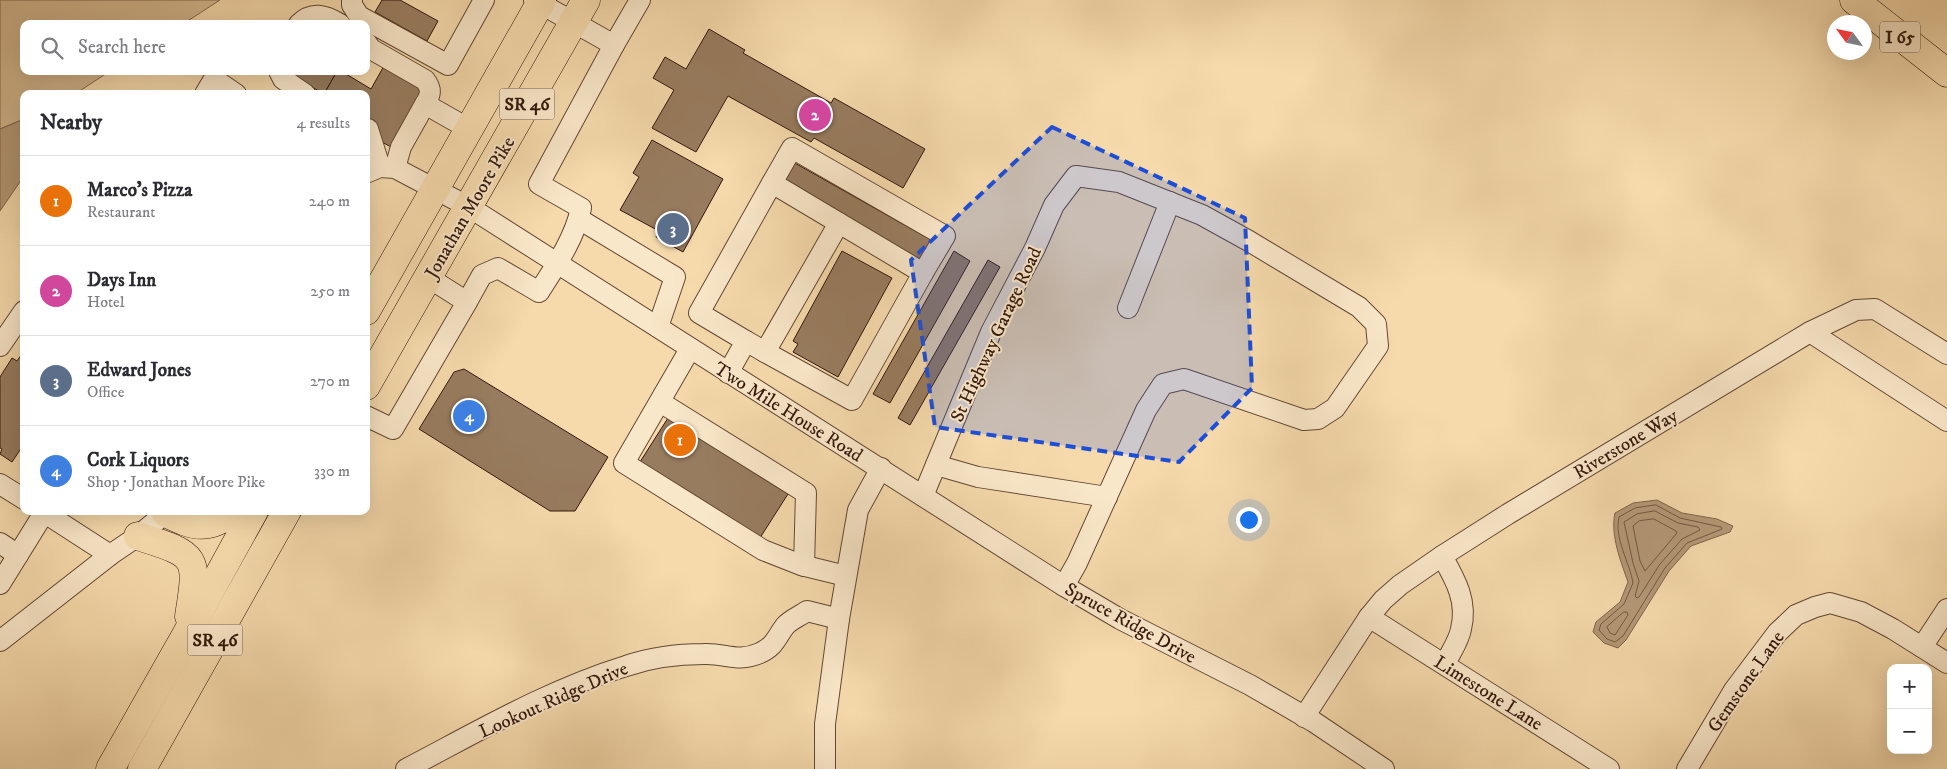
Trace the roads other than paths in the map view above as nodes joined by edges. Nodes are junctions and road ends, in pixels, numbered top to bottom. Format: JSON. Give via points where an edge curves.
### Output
{"nodes":[{"id":1,"x":352,"y":0,"type":"edge"},
{"id":2,"x":640,"y":0,"type":"edge"},
{"id":3,"x":1854,"y":0,"type":"edge"},
{"id":4,"x":539,"y":1,"type":"edge"},
{"id":5,"x":478,"y":2,"type":"edge"},
{"id":6,"x":579,"y":11,"type":"edge"},
{"id":7,"x":303,"y":20,"type":"edge"},
{"id":8,"x":333,"y":20,"type":"edge"},
{"id":9,"x":366,"y":20,"type":"edge"},
{"id":10,"x":370,"y":22,"type":"edge"},
{"id":11,"x":614,"y":45,"type":"junction"},
{"id":12,"x":370,"y":47,"type":"edge"},
{"id":13,"x":1947,"y":73,"type":"edge"},
{"id":14,"x":280,"y":75,"type":"edge"},
{"id":15,"x":207,"y":90,"type":"edge"},
{"id":16,"x":230,"y":90,"type":"edge"},
{"id":17,"x":299,"y":90,"type":"edge"},
{"id":18,"x":425,"y":104,"type":"junction"},
{"id":19,"x":469,"y":129,"type":"junction"},
{"id":20,"x":370,"y":130,"type":"edge"},
{"id":21,"x":370,"y":137,"type":"edge"},
{"id":22,"x":401,"y":147,"type":"junction"},
{"id":23,"x":380,"y":169,"type":"edge"},
{"id":24,"x":772,"y":183,"type":"junction"},
{"id":25,"x":435,"y":190,"type":"junction"},
{"id":26,"x":1170,"y":202,"type":"junction"},
{"id":27,"x":469,"y":207,"type":"junction"},
{"id":28,"x":579,"y":219,"type":"junction"},
{"id":29,"x":839,"y":223,"type":"junction"},
{"id":30,"x":557,"y":263,"type":"junction"},
{"id":31,"x":923,"y":273,"type":"junction"},
{"id":32,"x":429,"y":278,"type":"junction"},
{"id":33,"x":467,"y":302,"type":"junction"},
{"id":34,"x":370,"y":305,"type":"edge"},
{"id":35,"x":1128,"y":308,"type":"dead end"},
{"id":36,"x":20,"y":316,"type":"edge"},
{"id":37,"x":658,"y":327,"type":"junction"},
{"id":38,"x":1810,"y":332,"type":"junction"},
{"id":39,"x":746,"y":341,"type":"junction"},
{"id":40,"x":0,"y":346,"type":"edge"},
{"id":41,"x":690,"y":349,"type":"junction"},
{"id":42,"x":765,"y":352,"type":"junction"},
{"id":43,"x":1947,"y":354,"type":"edge"},
{"id":44,"x":728,"y":373,"type":"junction"},
{"id":45,"x":370,"y":379,"type":"edge"},
{"id":46,"x":660,"y":402,"type":"junction"},
{"id":47,"x":370,"y":418,"type":"edge"},
{"id":48,"x":1947,"y":421,"type":"edge"},
{"id":49,"x":936,"y":465,"type":"junction"},
{"id":50,"x":881,"y":468,"type":"junction"},
{"id":51,"x":0,"y":484,"type":"edge"},
{"id":52,"x":20,"y":496,"type":"edge"},
{"id":53,"x":923,"y":496,"type":"junction"},
{"id":54,"x":1107,"y":497,"type":"junction"},
{"id":55,"x":41,"y":515,"type":"edge"},
{"id":56,"x":48,"y":515,"type":"edge"},
{"id":57,"x":163,"y":515,"type":"edge"},
{"id":58,"x":172,"y":515,"type":"edge"},
{"id":59,"x":230,"y":515,"type":"edge"},
{"id":60,"x":252,"y":515,"type":"edge"},
{"id":61,"x":286,"y":515,"type":"edge"},
{"id":62,"x":138,"y":536,"type":"junction"},
{"id":63,"x":0,"y":543,"type":"edge"},
{"id":64,"x":18,"y":554,"type":"junction"},
{"id":65,"x":110,"y":555,"type":"junction"},
{"id":66,"x":1442,"y":556,"type":"junction"},
{"id":67,"x":804,"y":566,"type":"junction"},
{"id":68,"x":846,"y":576,"type":"junction"},
{"id":69,"x":0,"y":584,"type":"edge"},
{"id":70,"x":1064,"y":586,"type":"junction"},
{"id":71,"x":1947,"y":609,"type":"edge"},
{"id":72,"x":1369,"y":617,"type":"junction"},
{"id":73,"x":839,"y":619,"type":"junction"},
{"id":74,"x":186,"y":635,"type":"junction"},
{"id":75,"x":0,"y":641,"type":"edge"},
{"id":76,"x":1922,"y":647,"type":"junction"},
{"id":77,"x":1947,"y":663,"type":"edge"},
{"id":78,"x":1445,"y":664,"type":"junction"},
{"id":79,"x":1304,"y":717,"type":"junction"},
{"id":80,"x":110,"y":769,"type":"edge"},
{"id":81,"x":142,"y":769,"type":"edge"},
{"id":82,"x":406,"y":769,"type":"edge"},
{"id":83,"x":825,"y":769,"type":"edge"},
{"id":84,"x":1384,"y":769,"type":"edge"},
{"id":85,"x":1609,"y":769,"type":"edge"},
{"id":86,"x":1687,"y":769,"type":"edge"}],
"edges":[{"from":1,"to":9,"type":"street","via":[[359,16]]},
{"from":2,"to":11,"type":"street"},
{"from":3,"to":13,"type":"highway","number":"I 65"},
{"from":4,"to":6,"type":"street"},
{"from":4,"to":19,"type":"highway","name":"Jonathan Moore Pike","number":"SR 46"},
{"from":5,"to":10,"type":"street","via":[[448,65]]},
{"from":6,"to":11,"type":"street"},
{"from":6,"to":27,"type":"highway","name":"Jonathan Moore Pike","number":"SR 46"},
{"from":7,"to":8,"type":"street","via":[[318,14]]},
{"from":11,"to":28,"type":"street","via":[[538,184],[581,208]]},
{"from":12,"to":18,"type":"street","via":[[425,80],[430,87],[430,95]]},
{"from":14,"to":17,"type":"street"},
{"from":15,"to":16,"type":"street","via":[[214,79]]},
{"from":18,"to":19,"type":"street"},
{"from":18,"to":22,"type":"street"},
{"from":19,"to":25,"type":"highway","name":"Jonathan Moore Pike","number":"SR 46"},
{"from":20,"to":22,"type":"street"},
{"from":21,"to":23,"type":"street"},
{"from":22,"to":23,"type":"street"},
{"from":23,"to":25,"type":"street","name":"Two Mile House Road"},
{"from":24,"to":29,"type":"street"},
{"from":24,"to":31,"type":"street","via":[[792,148],[945,236]]},
{"from":24,"to":39,"type":"street","via":[[699,312]]},
{"from":25,"to":27,"type":"street","name":"Two Mile House Road"},
{"from":25,"to":34,"type":"highway","name":"Jonathan Moore Pike","number":"SR 46"},
{"from":26,"to":35,"type":"street"},
{"from":26,"to":49,"type":"street","name":"St Highway Garage Road","via":[[1118,182],[1076,176],[1054,205],[991,332]]},
{"from":26,"to":54,"type":"street","via":[[1202,215],[1249,241],[1359,307],[1376,324],[1378,346],[1335,408],[1318,419],[1304,420],[1184,379],[1164,384],[1146,410]]},
{"from":27,"to":30,"type":"street","name":"Two Mile House Road"},
{"from":27,"to":32,"type":"highway","name":"Jonathan Moore Pike","number":"SR 46"},
{"from":28,"to":30,"type":"street"},
{"from":28,"to":37,"type":"street","via":[[675,277]]},
{"from":29,"to":31,"type":"street"},
{"from":29,"to":42,"type":"street"},
{"from":30,"to":33,"type":"street","via":[[539,292],[498,268],[482,275]]},
{"from":30,"to":37,"type":"street","name":"Two Mile House Road"},
{"from":31,"to":42,"type":"street","via":[[852,400]]},
{"from":32,"to":33,"type":"street"},
{"from":32,"to":45,"type":"highway","name":"Jonathan Moore Pike","number":"SR 46"},
{"from":33,"to":47,"type":"street","via":[[392,429]]},
{"from":36,"to":40,"type":"street"},
{"from":37,"to":41,"type":"street","name":"Two Mile House Road"},
{"from":38,"to":43,"type":"street","name":"Riverstone Way","via":[[1856,310],[1875,309]]},
{"from":38,"to":48,"type":"street"},
{"from":38,"to":66,"type":"street","name":"Riverstone Way"},
{"from":39,"to":42,"type":"street"},
{"from":39,"to":44,"type":"street"},
{"from":41,"to":44,"type":"street","name":"Two Mile House Road"},
{"from":41,"to":46,"type":"street"},
{"from":44,"to":50,"type":"street","name":"Two Mile House Road"},
{"from":46,"to":67,"type":"street","via":[[806,493]]},
{"from":46,"to":67,"type":"street","via":[[624,463],[763,550]]},
{"from":49,"to":53,"type":"street","name":"St Highway Garage Road"},
{"from":49,"to":54,"type":"street","via":[[978,477]]},
{"from":50,"to":53,"type":"street","name":"Spruce Ridge Drive"},
{"from":50,"to":68,"type":"street","name":"Two Mile House Road","via":[[858,510]]},
{"from":51,"to":52,"type":"street"},
{"from":53,"to":70,"type":"street","name":"Spruce Ridge Drive"},
{"from":54,"to":70,"type":"street"},
{"from":55,"to":64,"type":"street"},
{"from":56,"to":65,"type":"street"},
{"from":57,"to":62,"type":"street"},
{"from":58,"to":59,"type":"highway","via":[[188,525],[201,525],[220,522]]},
{"from":60,"to":74,"type":"highway","number":"SR 46"},
{"from":61,"to":81,"type":"highway","number":"SR 46"},
{"from":62,"to":65,"type":"street"},
{"from":62,"to":74,"type":"highway","via":[[170,546],[188,557],[194,567],[195,580]]},
{"from":63,"to":64,"type":"street"},
{"from":64,"to":69,"type":"street"},
{"from":65,"to":75,"type":"street"},
{"from":66,"to":72,"type":"street","name":"Riverstone Way","via":[[1382,600]]},
{"from":66,"to":78,"type":"street","via":[[1459,588],[1464,610],[1461,630]]},
{"from":67,"to":68,"type":"street"},
{"from":68,"to":73,"type":"street","name":"Two Mile House Road"},
{"from":70,"to":79,"type":"street","name":"Spruce Ridge Drive"},
{"from":71,"to":76,"type":"street"},
{"from":72,"to":78,"type":"street","name":"Limestone Lane"},
{"from":72,"to":79,"type":"street","name":"Riverstone Way"},
{"from":73,"to":82,"type":"street","name":"Lookout Ridge Drive","via":[[807,612],[786,624],[775,643],[742,659],[706,654],[655,657],[624,666],[524,707]]},
{"from":73,"to":83,"type":"street","name":"Two Mile House Road","via":[[825,724]]},
{"from":74,"to":80,"type":"highway","number":"SR 46"},
{"from":76,"to":77,"type":"street"},
{"from":76,"to":86,"type":"street","name":"Gemstone Lane","via":[[1861,612],[1830,603],[1796,615],[1777,633],[1734,690]]},
{"from":78,"to":85,"type":"street","name":"Limestone Lane"},
{"from":79,"to":84,"type":"street","name":"Spruce Ridge Drive"}]}
